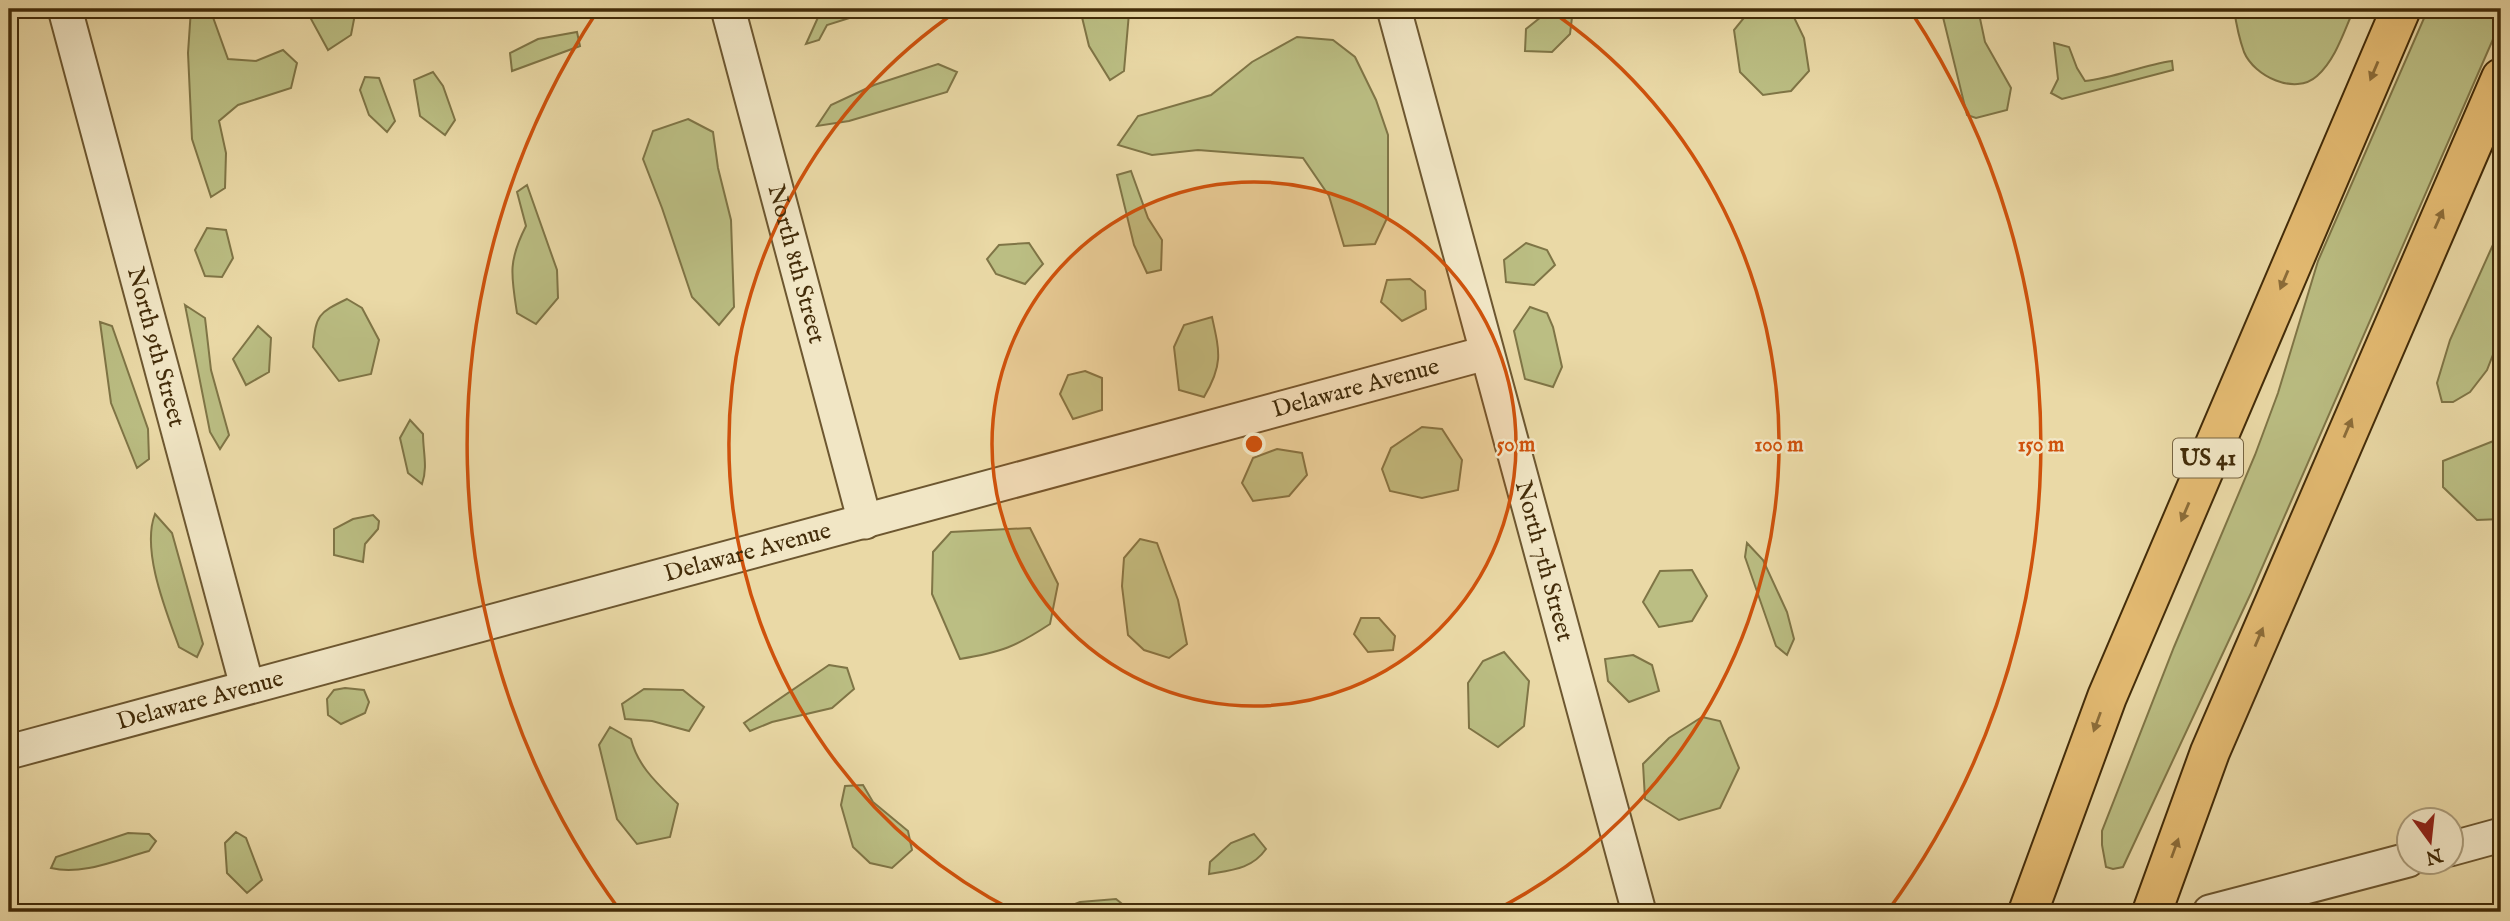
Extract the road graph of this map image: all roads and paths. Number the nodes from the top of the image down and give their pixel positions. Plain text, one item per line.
1 (65, 9) edge
2 (728, 9) edge
3 (1394, 9) edge
4 (2401, 9) edge
5 (2501, 78) edge
6 (1486, 352) junction
7 (864, 522) junction
8 (247, 686) junction
9 (9, 752) edge
10 (2501, 835) edge
11 (2464, 845) edge
12 (2394, 864) edge
13 (2228, 910) edge
14 (1639, 912) edge
15 (2028, 912) edge
16 (2152, 912) edge

1 - 8 street, North 9th Street
2 - 7 street, North 8th Street
3 - 6 street, North 7th Street
4 -> 15 main road, US 41
16 -> 5 main road
6 - 7 street, Delaware Avenue
6 - 14 street, North 7th Street
7 - 8 street, Delaware Avenue
8 - 9 street, Delaware Avenue
10 - 11 street
12 - 13 street

